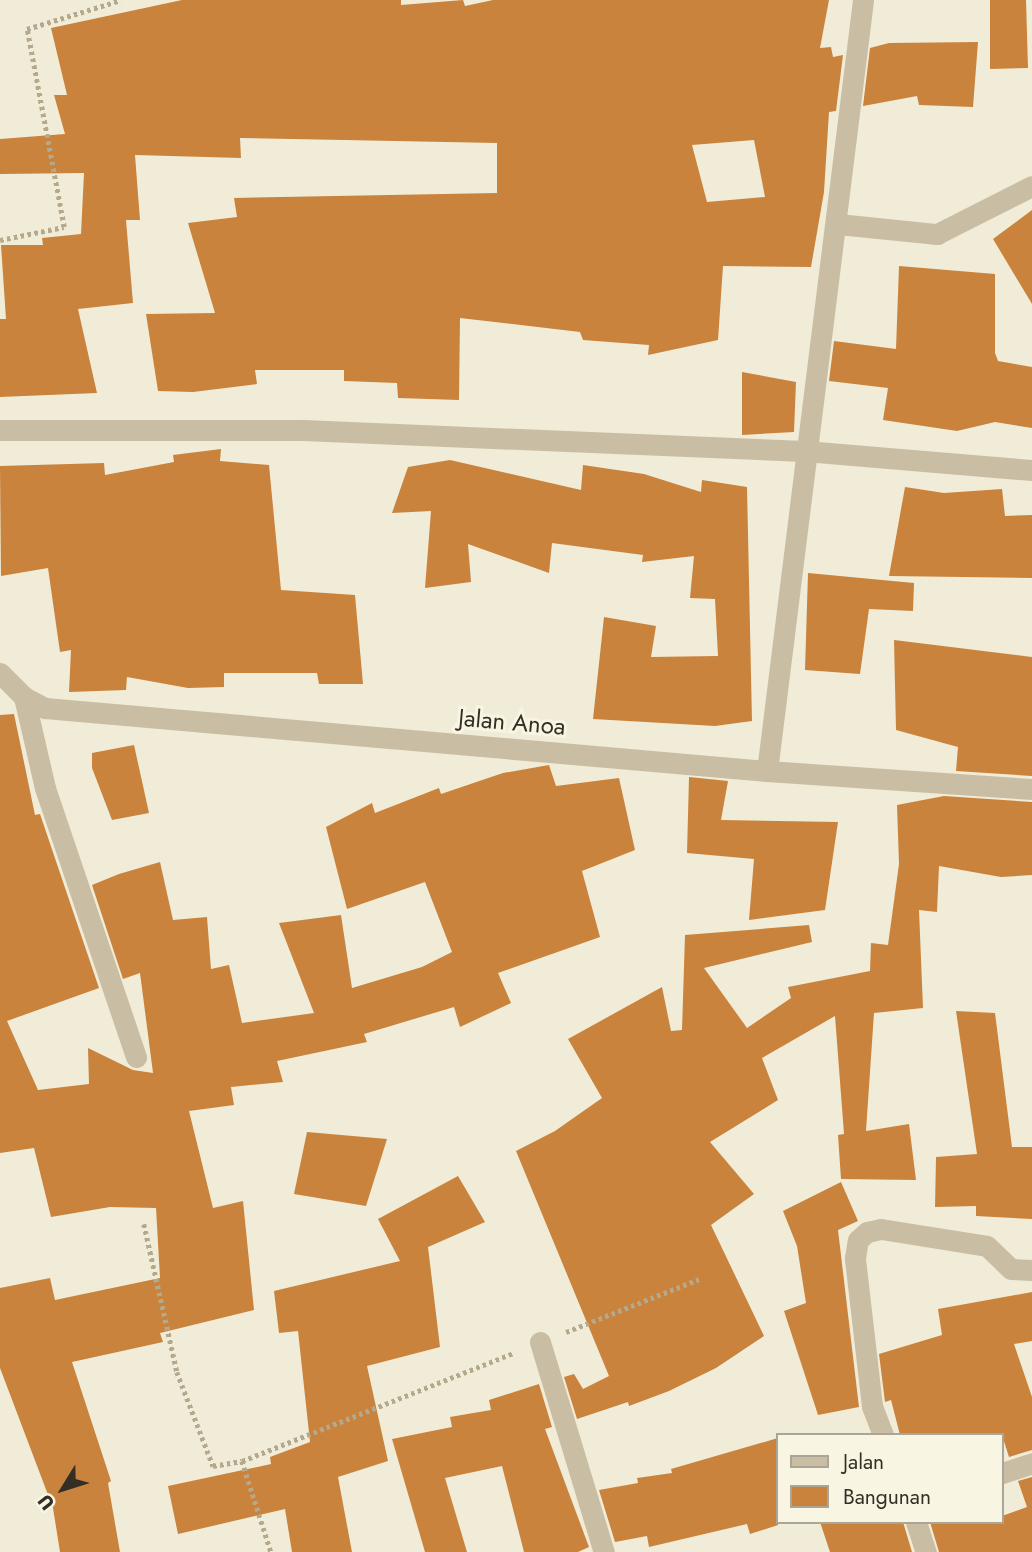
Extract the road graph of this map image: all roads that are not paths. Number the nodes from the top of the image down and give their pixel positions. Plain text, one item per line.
1 (863, 0) edge
2 (1032, 186) edge
3 (838, 224) junction
4 (0, 430) edge
5 (805, 451) junction
6 (1032, 470) edge
7 (0, 673) edge
8 (24, 697) junction
9 (767, 771) junction
10 (1032, 789) edge
11 (136, 1056) dead end
12 (1032, 1270) edge
13 (540, 1342) road end
14 (882, 1433) edge
15 (1032, 1463) edge
16 (1004, 1472) edge
17 (917, 1524) edge
18 (604, 1552) edge
19 (926, 1552) edge

1 - 3 street
2 - 3 street
3 - 5 street
4 - 5 street
5 - 6 street
5 - 9 street
7 - 8 street, Jalan Anoa
8 - 9 street, Jalan Anoa
8 - 11 street
9 - 10 street, Jalan Anoa
12 - 14 street
13 - 18 street
15 - 16 street
17 - 19 street

